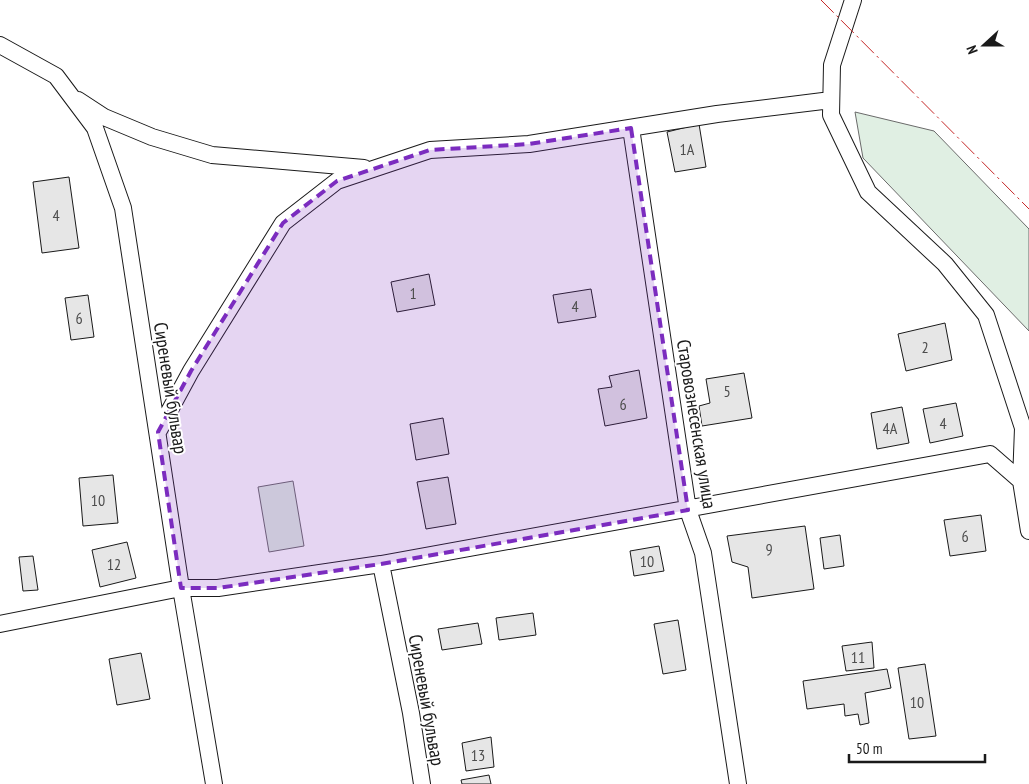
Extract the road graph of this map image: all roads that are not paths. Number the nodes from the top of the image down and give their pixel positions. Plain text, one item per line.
1 (853, 0) edge
2 (0, 45) edge
3 (69, 94) junction
4 (831, 100) junction
5 (631, 128) junction
6 (373, 169) junction
7 (158, 432) junction
8 (1021, 481) junction
9 (688, 510) junction
10 (1029, 531) edge
11 (381, 564) junction
12 (181, 588) junction
13 (0, 624) edge
14 (214, 784) edge
15 (422, 784) edge
16 (738, 784) edge

1 - 4 street
2 - 3 street, Сиреневый бульвар
3 - 6 street
3 - 7 street, Сиреневый бульвар
4 - 5 street
4 - 8 street
5 - 6 street
5 - 9 street, Старовознесенская улица
6 - 7 street
7 - 12 street, Сиреневый бульвар
8 - 9 street
8 - 10 street
9 - 11 street
9 - 16 street, Старовознесенская улица
11 - 12 street
11 - 15 street, Сиреневый бульвар
12 - 13 street
12 - 14 street, Сиреневый бульвар

